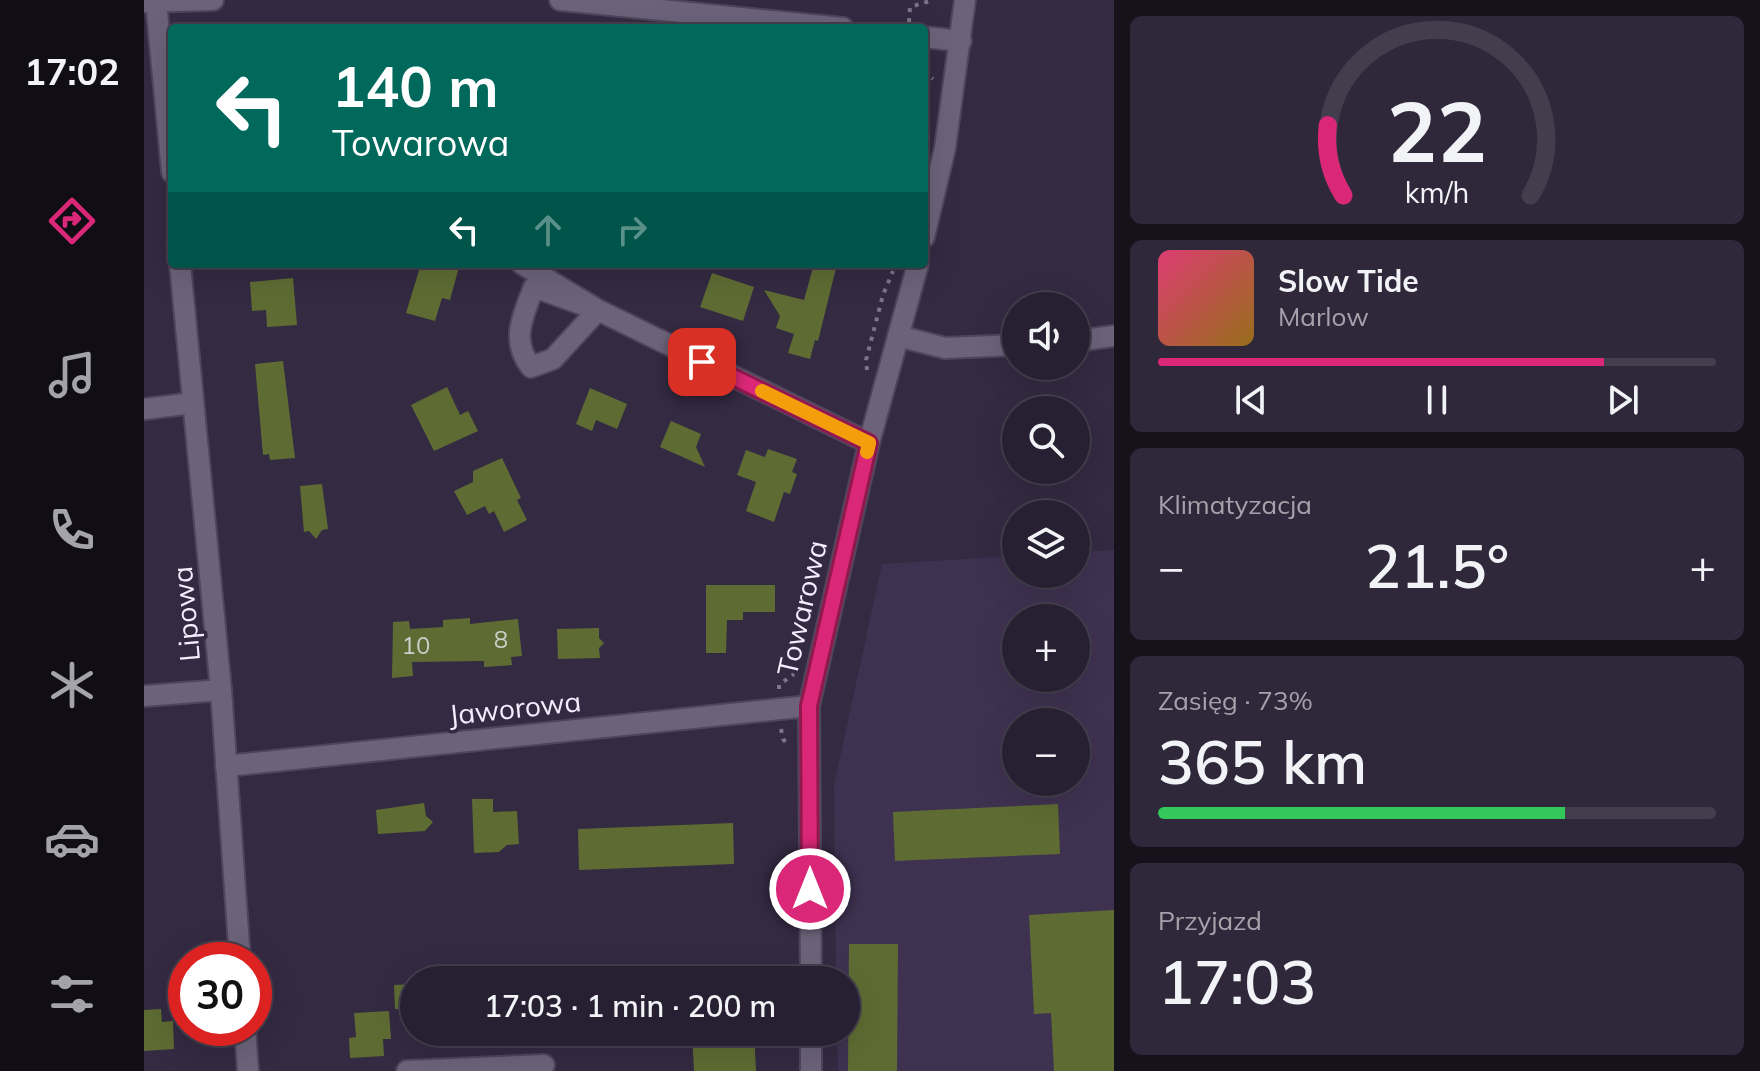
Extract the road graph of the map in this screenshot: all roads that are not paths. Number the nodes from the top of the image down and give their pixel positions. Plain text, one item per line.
1 (213, 0) edge
2 (560, 0) edge
3 (965, 0) edge
4 (150, 2) edge
5 (803, 24) edge
6 (928, 37) edge
7 (961, 41) junction
8 (168, 141) edge
9 (928, 220) edge
10 (180, 268) edge
11 (529, 268) edge
12 (917, 268) edge
13 (898, 336) junction
14 (1114, 336) edge
15 (1090, 339) edge
16 (1002, 346) edge
17 (193, 403) junction
18 (144, 409) edge
19 (869, 443) junction
20 (221, 690) junction
21 (144, 696) edge
22 (809, 706) junction
23 (226, 766) junction
24 (239, 942) edge
25 (811, 966) edge
26 (246, 1046) edge
27 (811, 1046) edge
28 (544, 1065) dead end
29 (248, 1071) edge
30 (407, 1071) edge
31 (811, 1071) edge

1 - 4 street
2 - 5 street
3 - 7 street
4 - 8 street
6 - 7 street
7 - 9 street
10 - 17 street, Lipowa
11 - 19 street
12 - 13 street, Towarowa
13 - 16 street
13 - 19 street, Towarowa
14 - 15 street
17 - 18 street
17 - 20 street, Lipowa
19 - 22 street, Towarowa
20 - 21 street
20 - 23 street, Lipowa
22 - 23 street, Jaworowa
22 - 25 street, Towarowa
23 - 24 street, Lipowa
26 - 29 street
27 - 31 street
28 - 30 street

